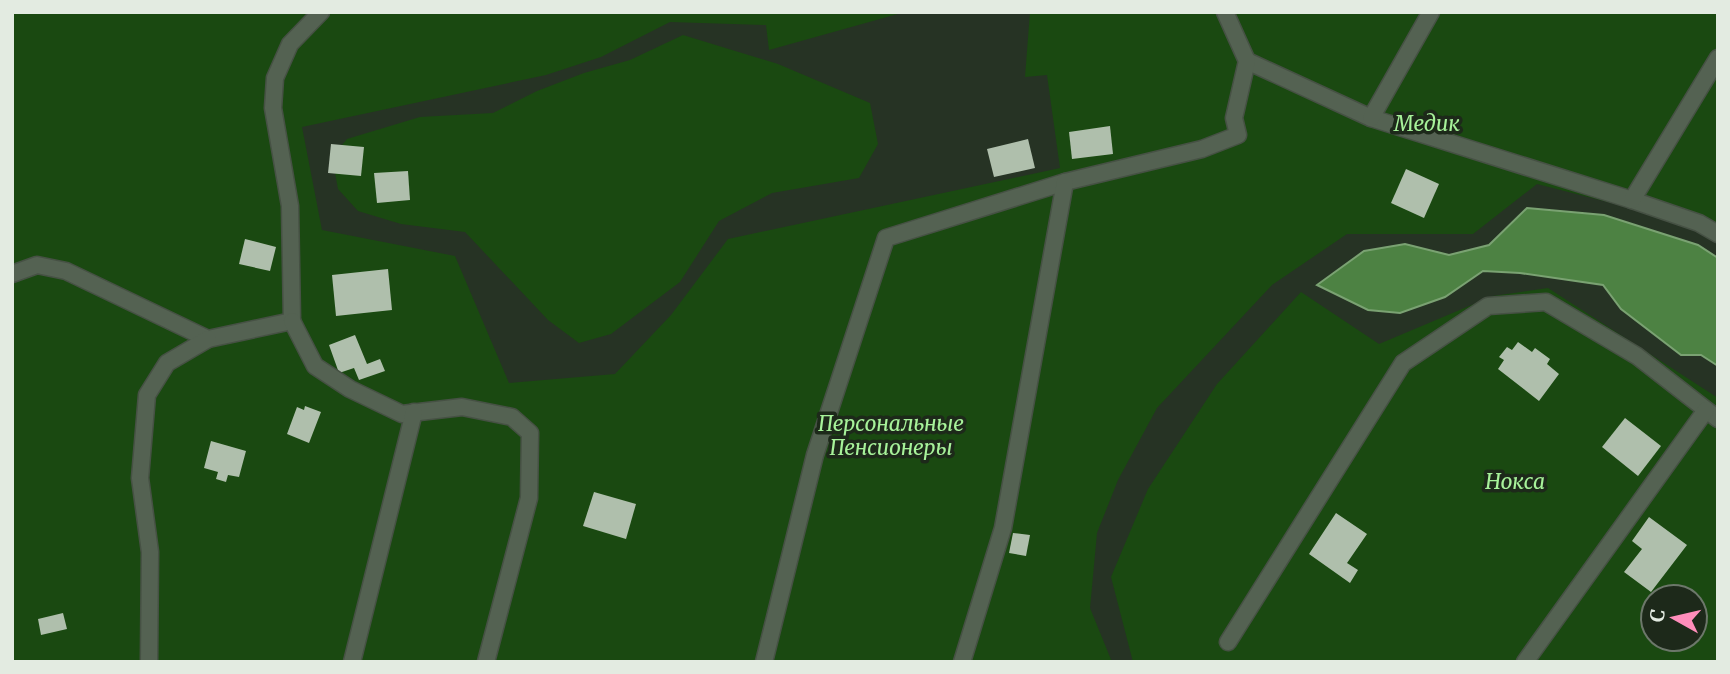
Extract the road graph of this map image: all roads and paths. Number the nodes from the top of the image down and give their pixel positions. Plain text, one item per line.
1 (321, 12) edge
2 (1226, 12) edge
3 (1431, 12) edge
4 (1718, 58) edge
5 (1247, 61) junction
6 (1371, 118) junction
7 (1065, 183) junction
8 (1632, 200) junction
9 (1718, 234) edge
10 (12, 274) edge
11 (292, 321) junction
12 (208, 339) junction
13 (414, 412) junction
14 (1712, 414) edge
15 (1228, 642) dead end
16 (149, 662) edge
17 (352, 662) edge
18 (486, 662) edge
19 (764, 662) edge
20 (962, 662) edge
21 (1525, 662) edge

1 - 11 lane
2 - 5 lane
3 - 6 lane
4 - 8 lane
5 - 6 lane
5 - 7 lane
6 - 8 lane
7 - 19 lane
7 - 20 lane
8 - 9 lane
10 - 12 lane
11 - 12 lane
11 - 13 lane
12 - 16 lane
13 - 17 lane
13 - 18 lane
14 - 15 lane
14 - 21 lane

